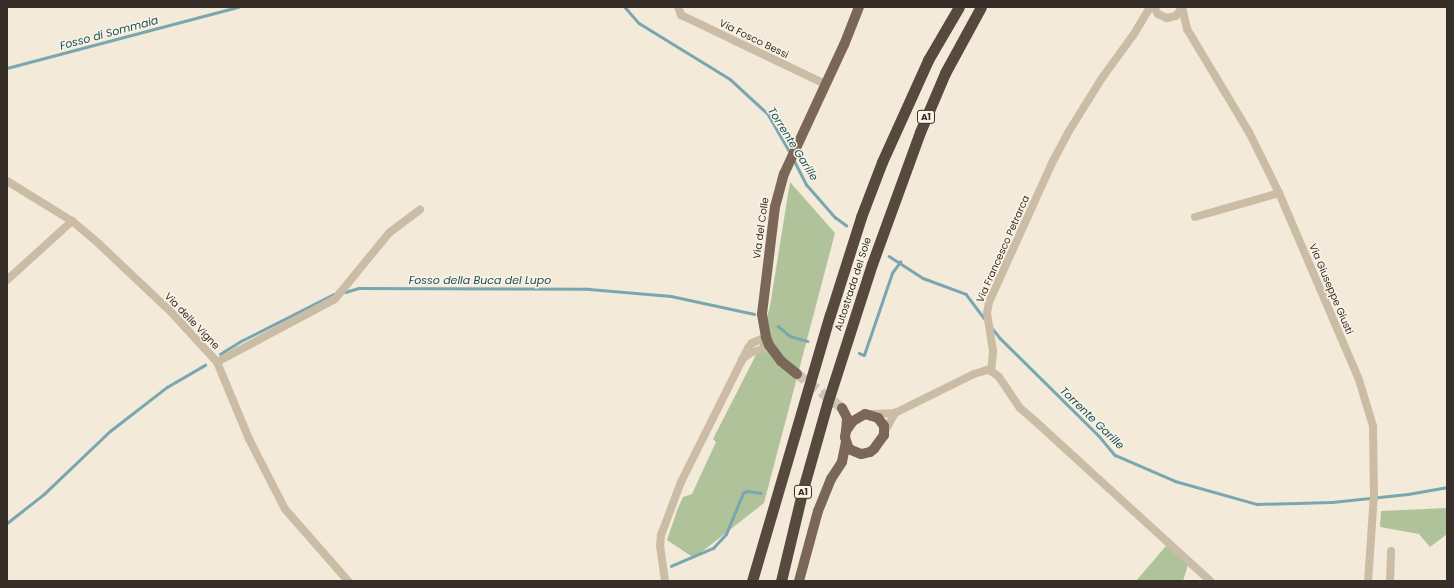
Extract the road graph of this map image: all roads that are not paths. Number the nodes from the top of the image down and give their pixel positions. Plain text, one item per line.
1 (678, 7) edge
2 (859, 7) edge
3 (959, 7) edge
4 (981, 7) edge
5 (1150, 7) edge
6 (1154, 7) edge
7 (1182, 7) edge
8 (1172, 18) junction
9 (1187, 29) junction
10 (825, 84) junction
11 (7, 181) edge
12 (1279, 193) junction
13 (420, 210) dead end
14 (1195, 217) dead end
15 (72, 221) junction
16 (7, 280) edge
17 (766, 336) junction
18 (771, 347) junction
19 (740, 361) junction
20 (217, 362) junction
21 (991, 371) junction
22 (797, 374) tunnel mouth
23 (895, 412) junction
24 (865, 415) junction
25 (884, 431) junction
26 (846, 432) junction
27 (846, 442) junction
28 (861, 454) junction
29 (789, 455) junction
30 (842, 462) junction
31 (1391, 551) dead end
32 (348, 581) edge
33 (665, 581) edge
34 (752, 581) edge
35 (759, 581) edge
36 (781, 581) edge
37 (799, 581) edge
38 (1210, 581) edge
39 (1368, 581) edge
40 (1390, 581) edge

1 - 10 street, Via Fosco Bessi
2 - 10 main road, Via del Colle
3 - 29 highway, Autostrada del Sole / A1
4 - 36 highway, Autostrada del Sole / A1
5 - 21 street, Via Francesco Petrarca
6 - 8 street, Via Giuseppe Giusti
7 - 8 street, Via Giuseppe Giusti
7 - 9 street, Via Giuseppe Giusti
8 - 9 street, Via Giuseppe Giusti
9 - 12 street, Via Giuseppe Giusti
10 - 17 main road, Via del Colle
11 - 15 street, Via delle Vigne
12 - 14 street
12 - 39 street, Via Giuseppe Giusti
13 - 20 street
15 - 16 street
15 - 20 street, Via delle Vigne
17 - 18 main road, Via del Colle
17 - 19 street
18 - 19 street
18 - 22 main road, Via del Colle
19 - 33 street
20 - 32 street, Via delle Vigne
21 - 23 street
21 - 38 street
23 - 24 street
23 - 25 street
24 - 25 main road
24 - 26 main road
24 - 26 main road
25 - 28 main road
26 - 27 main road
27 - 28 main road
27 - 30 main road
28 - 30 main road
29 - 34 highway, Autostrada del Sole / A1
29 - 35 highway, Autostrada del Sole / A1
30 - 37 main road
31 - 40 street

